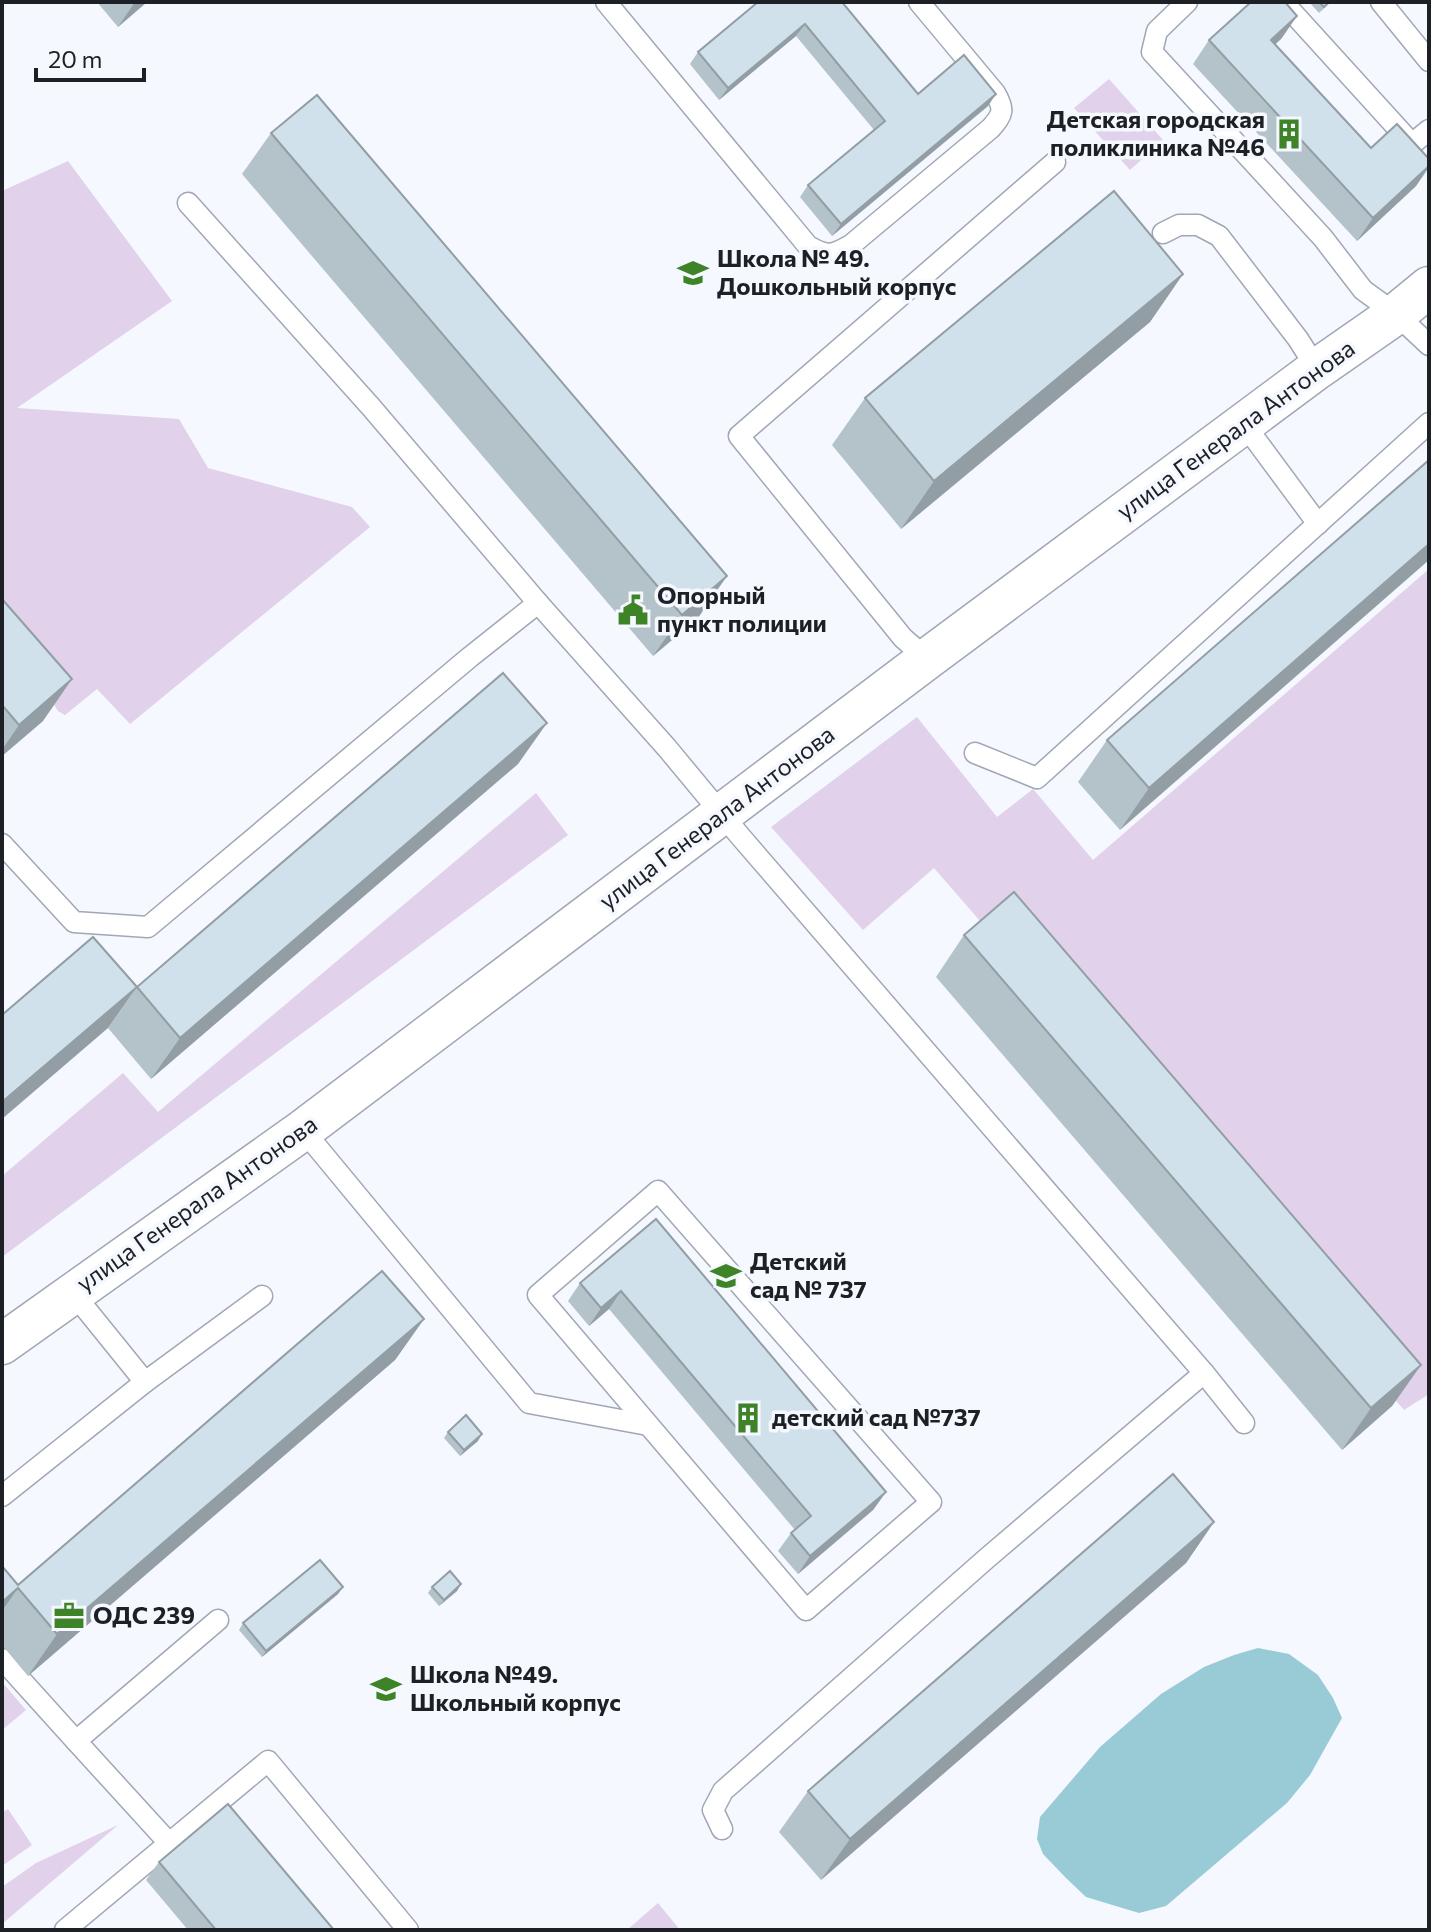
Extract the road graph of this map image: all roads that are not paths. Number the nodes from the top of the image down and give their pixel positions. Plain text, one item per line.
1 (606, 2) edge
2 (919, 2) edge
3 (1187, 2) edge
4 (1283, 2) edge
5 (1381, 2) edge
6 (1429, 61) edge
7 (1429, 130) edge
8 (1055, 162) dead end
9 (188, 203) dead end
10 (1163, 233) dead end
11 (1429, 287) edge
12 (1396, 314) junction
13 (1429, 345) edge
14 (1317, 369) junction
15 (1429, 423) edge
16 (1244, 424) junction
17 (1318, 524) junction
18 (538, 603) junction
19 (927, 659) junction
20 (975, 753) dead end
21 (723, 814) junction
22 (2, 844) edge
23 (303, 1130) junction
24 (73, 1293) junction
25 (262, 1296) dead end
26 (2, 1344) edge
27 (1204, 1373) junction
28 (145, 1382) junction
29 (1244, 1423) dead end
30 (648, 1425) junction
31 (2, 1496) edge
32 (218, 1620) dead end
33 (2, 1659) edge
34 (76, 1741) junction
35 (722, 1829) dead end
36 (169, 1843) junction
37 (65, 1930) edge
38 (408, 1930) edge

1 - 2 lane
3 - 12 lane
4 - 7 lane
5 - 6 lane
8 - 19 lane
9 - 18 lane
10 - 14 lane
11 - 12 street, улица Генерала Антонова
12 - 13 lane
12 - 14 street, улица Генерала Антонова
14 - 16 street, улица Генерала Антонова
15 - 17 lane
16 - 17 lane
16 - 19 street, улица Генерала Антонова
17 - 20 lane
18 - 21 lane
18 - 22 lane
19 - 21 street, улица Генерала Антонова
21 - 23 street, улица Генерала Антонова
21 - 27 lane
23 - 24 street, улица Генерала Антонова
23 - 30 lane
24 - 26 street, улица Генерала Антонова
24 - 28 lane
25 - 28 lane
27 - 29 lane
27 - 35 lane
28 - 31 lane
30 - 30 lane
32 - 34 lane
33 - 34 lane
34 - 36 lane
36 - 37 lane
36 - 38 lane

